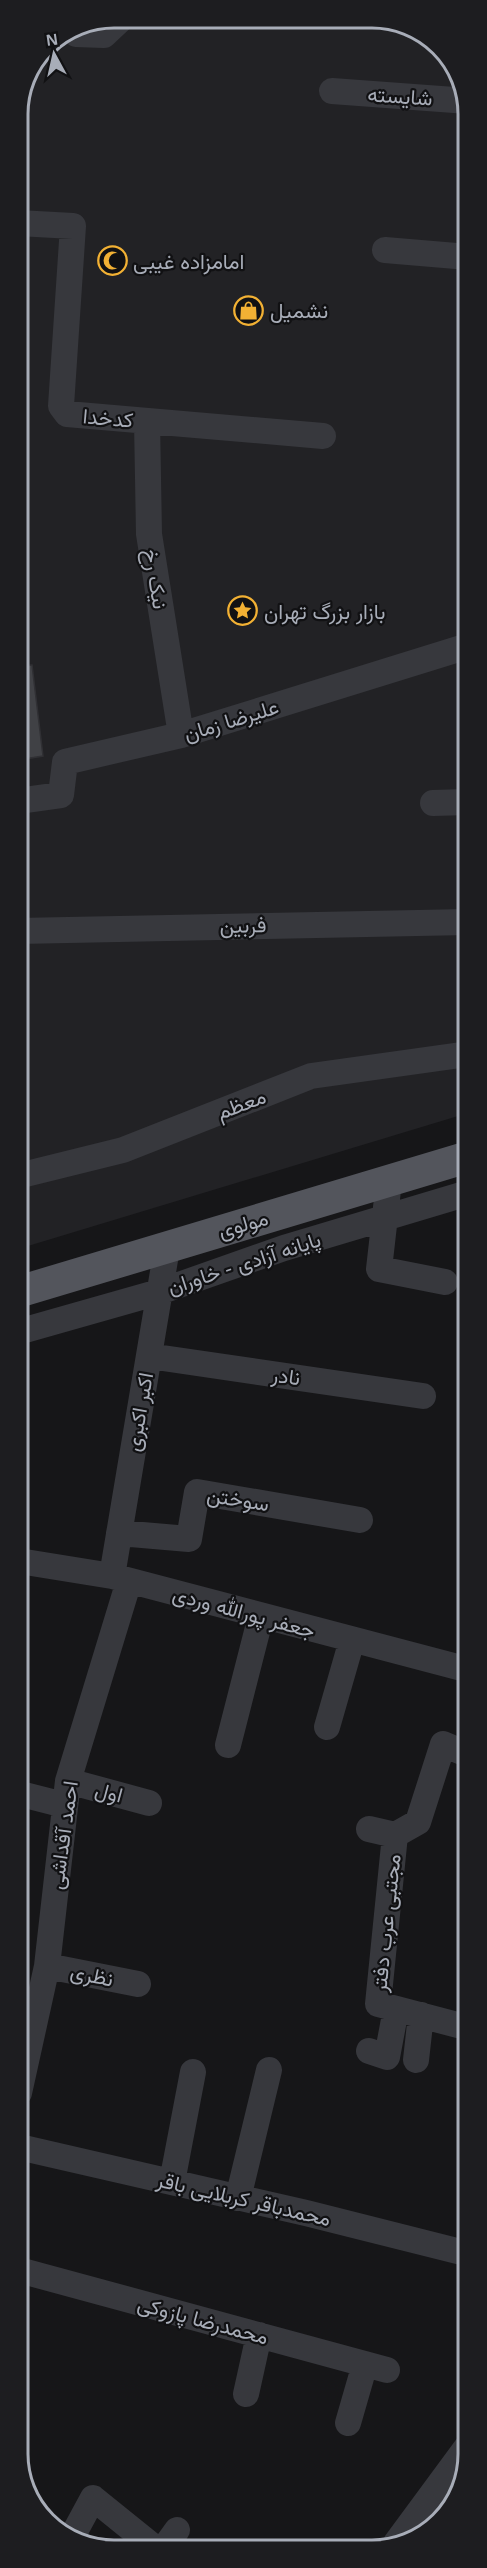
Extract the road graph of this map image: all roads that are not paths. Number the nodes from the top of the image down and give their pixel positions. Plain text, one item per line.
1 (111, 28) edge
2 (84, 34) edge
3 (332, 91) dead end
4 (457, 100) edge
5 (29, 224) edge
6 (385, 250) dead end
7 (458, 255) edge
8 (147, 421) junction
9 (323, 435) dead end
10 (458, 649) edge
11 (181, 735) junction
12 (29, 799) edge
13 (433, 802) dead end
14 (458, 802) edge
15 (458, 922) edge
16 (29, 931) edge
17 (458, 1055) edge
18 (458, 1160) edge
19 (29, 1173) edge
20 (389, 1181) junction
21 (458, 1196) edge
22 (385, 1218) junction
23 (167, 1248) junction
24 (445, 1282) dead end
25 (29, 1289) edge
26 (159, 1292) junction
27 (29, 1329) edge
28 (149, 1356) junction
29 (423, 1396) dead end
30 (360, 1520) dead end
31 (119, 1533) junction
32 (29, 1563) edge
33 (121, 1579) junction
34 (261, 1616) junction
35 (352, 1640) junction
36 (458, 1667) edge
37 (327, 1727) dead end
38 (228, 1745) dead end
39 (458, 1750) edge
40 (66, 1793) junction
41 (29, 1794) edge
42 (149, 1803) dead end
43 (369, 1828) dead end
44 (395, 1835) junction
45 (47, 1966) junction
46 (138, 1984) dead end
47 (387, 2007) junction
48 (421, 2015) junction
49 (458, 2025) edge
50 (29, 2048) edge
51 (369, 2051) dead end
52 (416, 2060) dead end
53 (269, 2070) dead end
54 (193, 2073) dead end
55 (29, 2149) edge
56 (172, 2182) junction
57 (238, 2198) junction
58 (458, 2251) edge
59 (29, 2273) edge
60 (259, 2335) junction
61 (246, 2394) dead end
62 (348, 2423) dead end
63 (458, 2459) edge
64 (76, 2530) edge
65 (403, 2534) edge
66 (145, 2540) edge

1 - 2 street
3 - 4 street, شایسته
5 - 8 street, کدخدا
6 - 7 street
8 - 9 street, کدخدا
8 - 11 street, نیک رخ
10 - 11 street, علیرضا زمان
11 - 12 street, علیرضا زمان
13 - 14 street
15 - 16 street, فربین
17 - 19 street, معظم
18 - 20 main road, مولوی
20 - 22 street
20 - 23 main road, مولوی
21 - 22 street, پایانه آزادی - خاوران
22 - 24 street
22 - 26 street, پایانه آزادی - خاوران
23 - 25 main road, مولوی
23 - 26 street, اکبر اکبری
26 - 27 street, پایانه آزادی - خاوران
26 - 28 street, اکبر اکبری
28 - 29 street, نادر
28 - 31 street, اکبر اکبری
30 - 31 street, سوختن
31 - 33 street, اکبر اکبری
32 - 33 street, جعفر پورالله وردی
33 - 34 street, جعفر پورالله وردی
33 - 40 street, احمد آقداشی
34 - 35 street, جعفر پورالله وردی
34 - 38 street
35 - 36 street, جعفر پورالله وردی
35 - 37 street
39 - 44 street, مجتبی عرب دفتر
40 - 41 street, اول
40 - 42 street, اول
40 - 45 street, احمد آقداشی
43 - 44 street
44 - 47 street, مجتبی عرب دفتر
45 - 46 street, نظری
45 - 50 street, احمد آقداشی
47 - 48 street
47 - 51 street, مجتبی عرب دفتر
48 - 49 street
48 - 52 street
53 - 57 street
54 - 56 street
55 - 56 street, محمدباقر کربلایی باقر
56 - 57 street, محمدباقر کربلایی باقر
57 - 58 street, محمدباقر کربلایی باقر
59 - 60 street, محمدرضا پازوکی
60 - 61 street
60 - 62 street, محمدرضا پازوکی
63 - 65 street
64 - 66 street

